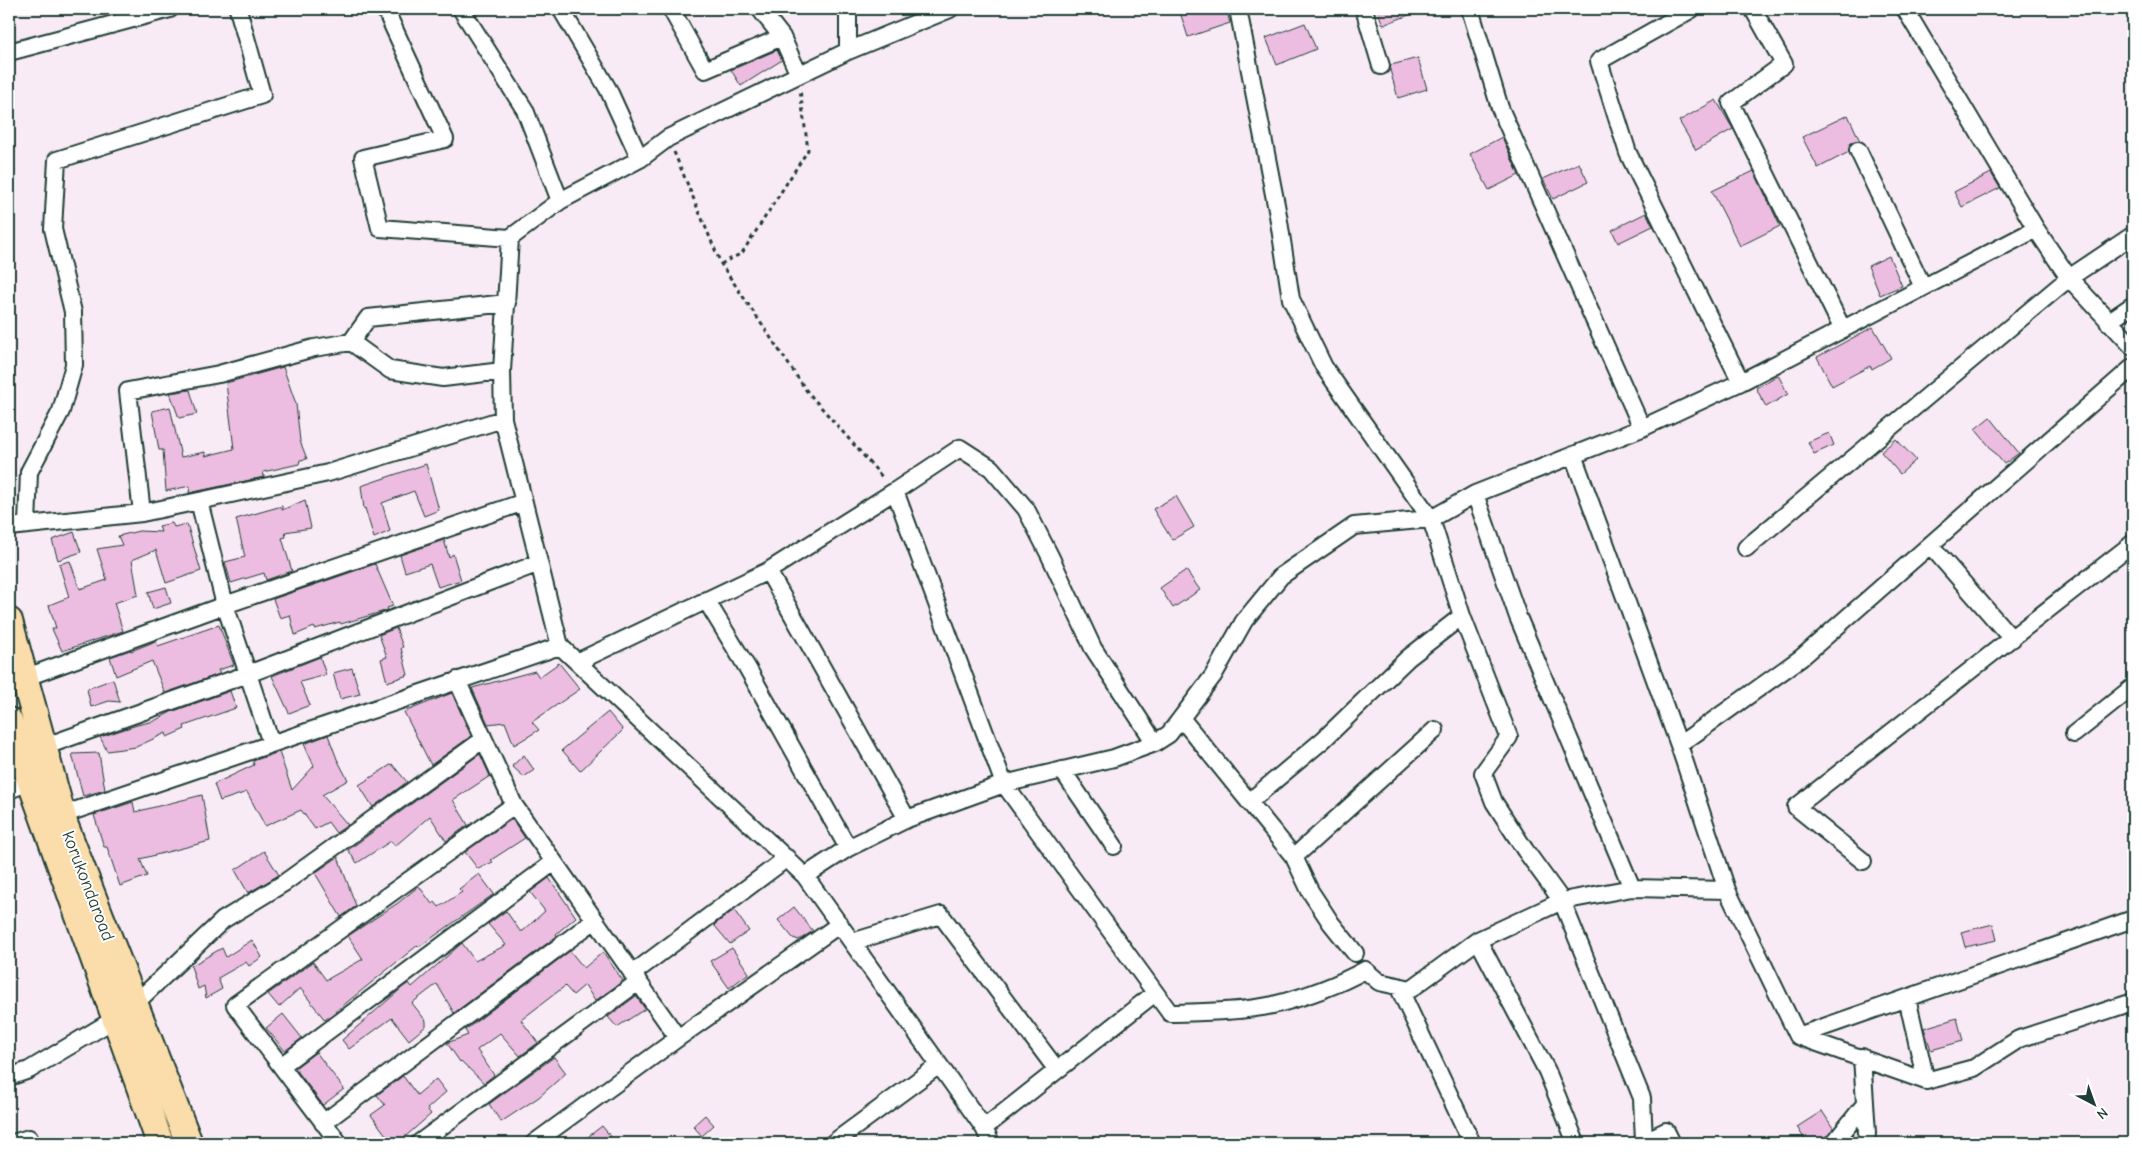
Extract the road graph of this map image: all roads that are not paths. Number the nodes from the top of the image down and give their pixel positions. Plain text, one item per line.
1 (170, 9) edge
2 (238, 9) edge
3 (385, 9) edge
4 (562, 9) edge
5 (671, 9) edge
6 (760, 9) edge
7 (848, 9) edge
8 (1238, 9) edge
9 (1364, 9) edge
10 (1470, 9) edge
11 (1692, 9) edge
12 (1753, 9) edge
13 (1905, 9) edge
14 (463, 10) edge
15 (946, 10) edge
16 (782, 38) junction
17 (848, 51) junction
18 (9, 52) edge
19 (1381, 66) dead end
20 (799, 75) junction
21 (1858, 150) dead end
22 (640, 159) junction
23 (560, 201) junction
24 (2036, 229) junction
25 (2133, 235) edge
26 (510, 238) junction
27 (2069, 278) junction
28 (1923, 287) junction
29 (507, 303) junction
30 (2133, 305) edge
31 (2108, 322) junction
32 (1842, 328) junction
33 (352, 342) junction
34 (2133, 347) edge
35 (2133, 367) edge
36 (502, 371) junction
37 (1740, 382) junction
38 (503, 419) junction
39 (1642, 428) junction
40 (1572, 454) junction
41 (895, 491) junction
42 (1475, 494) junction
43 (199, 501) junction
44 (524, 502) junction
45 (142, 514) junction
46 (1431, 519) junction
47 (27, 525) junction
48 (9, 527) edge
49 (2133, 543) edge
50 (1930, 545) junction
51 (1746, 548) dead end
52 (539, 563) junction
53 (768, 571) junction
54 (706, 600) junction
55 (226, 605) junction
56 (1462, 616) junction
57 (9, 621) edge
58 (2012, 639) junction
59 (560, 646) junction
60 (577, 662) junction
61 (248, 674) junction
62 (24, 678) junction
63 (457, 680) junction
64 (2133, 687) edge
65 (1181, 718) junction
66 (9, 721) edge
67 (1435, 730) dead end
68 (2074, 734) dead end
69 (484, 739) junction
70 (1155, 743) junction
71 (271, 744) junction
72 (1679, 745) junction
73 (43, 747) junction
74 (1062, 770) junction
75 (30, 781) edge
76 (1004, 784) junction
77 (1249, 802) junction
78 (514, 805) junction
79 (62, 815) junction
80 (907, 819) junction
81 (1114, 846) dead end
82 (848, 848) junction
83 (787, 858) junction
84 (1294, 858) junction
85 (1864, 861) dead end
86 (554, 862) junction
87 (805, 876) junction
88 (1632, 888) junction
89 (1727, 890) junction
90 (1562, 901) junction
91 (2133, 918) edge
92 (595, 920) junction
93 (840, 924) junction
94 (1478, 940) junction
95 (852, 942) junction
96 (1355, 953) dead end
97 (635, 978) junction
98 (1398, 986) junction
99 (1155, 993) junction
100 (1907, 998) junction
101 (2133, 1002) edge
102 (125, 1011) junction
103 (1798, 1036) junction
104 (678, 1038) junction
105 (1862, 1057) junction
106 (939, 1065) junction
107 (281, 1066) junction
108 (1057, 1070) junction
109 (9, 1076) edge
110 (1926, 1080) junction
111 (1865, 1104) junction
112 (323, 1123) junction
113 (984, 1128) junction
114 (29, 1138) dead end
115 (1642, 1142) edge
116 (12, 1143) edge
117 (160, 1143) edge
118 (189, 1143) edge
119 (339, 1143) edge
120 (419, 1143) edge
121 (534, 1143) edge
122 (833, 1143) edge
123 (991, 1143) edge
124 (1472, 1143) edge
125 (1576, 1143) edge
126 (1672, 1143) edge
127 (1834, 1143) edge
128 (1866, 1143) edge

1 - 18 street
2 - 47 street
3 - 26 street
4 - 22 street
5 - 16 street
6 - 16 street
7 - 17 street
8 - 46 street
9 - 19 street
10 - 39 street
11 - 37 street
12 - 32 street
13 - 24 street
14 - 23 street
15 - 17 street
16 - 20 street
17 - 20 street
20 - 22 street
21 - 28 street
22 - 23 street
23 - 26 street
24 - 27 street
24 - 28 street
25 - 27 street
26 - 29 street
27 - 31 street
27 - 51 street
28 - 32 street
29 - 33 street
29 - 36 street
30 - 31 street
31 - 34 street
32 - 37 street
33 - 36 street
33 - 45 street
35 - 50 street
36 - 38 street
37 - 39 street
38 - 43 street
38 - 44 street
39 - 40 street
40 - 42 street
40 - 72 street
41 - 53 street
41 - 70 street
41 - 76 street
42 - 46 street
42 - 88 street
43 - 45 street
43 - 55 street
44 - 52 street
44 - 55 street
45 - 47 street
46 - 56 street
46 - 65 street
47 - 48 street
49 - 58 street
50 - 58 street
50 - 72 street
52 - 59 street
52 - 61 street
53 - 54 street
53 - 80 street
54 - 60 street
54 - 82 street
55 - 61 street
55 - 62 street
56 - 77 street
56 - 90 street
57 - 62 main road, korukondaroad
58 - 85 street
59 - 60 street
59 - 63 street
60 - 83 street
61 - 71 street
61 - 73 street
62 - 73 main road, korukondaroad
63 - 69 street
63 - 71 street
64 - 68 street
65 - 70 street
65 - 77 street
66 - 75 main road
67 - 84 street
69 - 78 street
69 - 102 street
70 - 74 street
71 - 79 street
72 - 89 street
73 - 75 main road, korukondaroad
74 - 76 street
74 - 81 street
75 - 79 main road, korukondaroad
75 - 102 main road
76 - 80 street
76 - 99 street
77 - 84 street
78 - 86 street
78 - 107 street
79 - 102 main road, korukondaroad
80 - 82 street
82 - 87 street
83 - 87 street
83 - 97 street
84 - 96 street
86 - 92 street
86 - 107 street
87 - 93 street
88 - 89 street
88 - 90 street
89 - 103 street
90 - 94 street
90 - 115 street
91 - 100 street
92 - 97 street
92 - 112 street
93 - 95 street
93 - 104 street
94 - 98 street
94 - 125 street
95 - 106 street
95 - 108 street
97 - 104 street
97 - 120 street
98 - 99 street
98 - 124 street
99 - 108 street
100 - 103 street
100 - 110 street
101 - 110 street
102 - 109 street
102 - 117 main road
102 - 118 main road, korukondaroad
103 - 105 street
104 - 121 street
105 - 110 street
105 - 111 street
106 - 113 street
106 - 122 street
107 - 112 street
108 - 113 street
111 - 127 street
111 - 128 street
112 - 119 street
113 - 123 street
114 - 116 street
115 - 126 street

